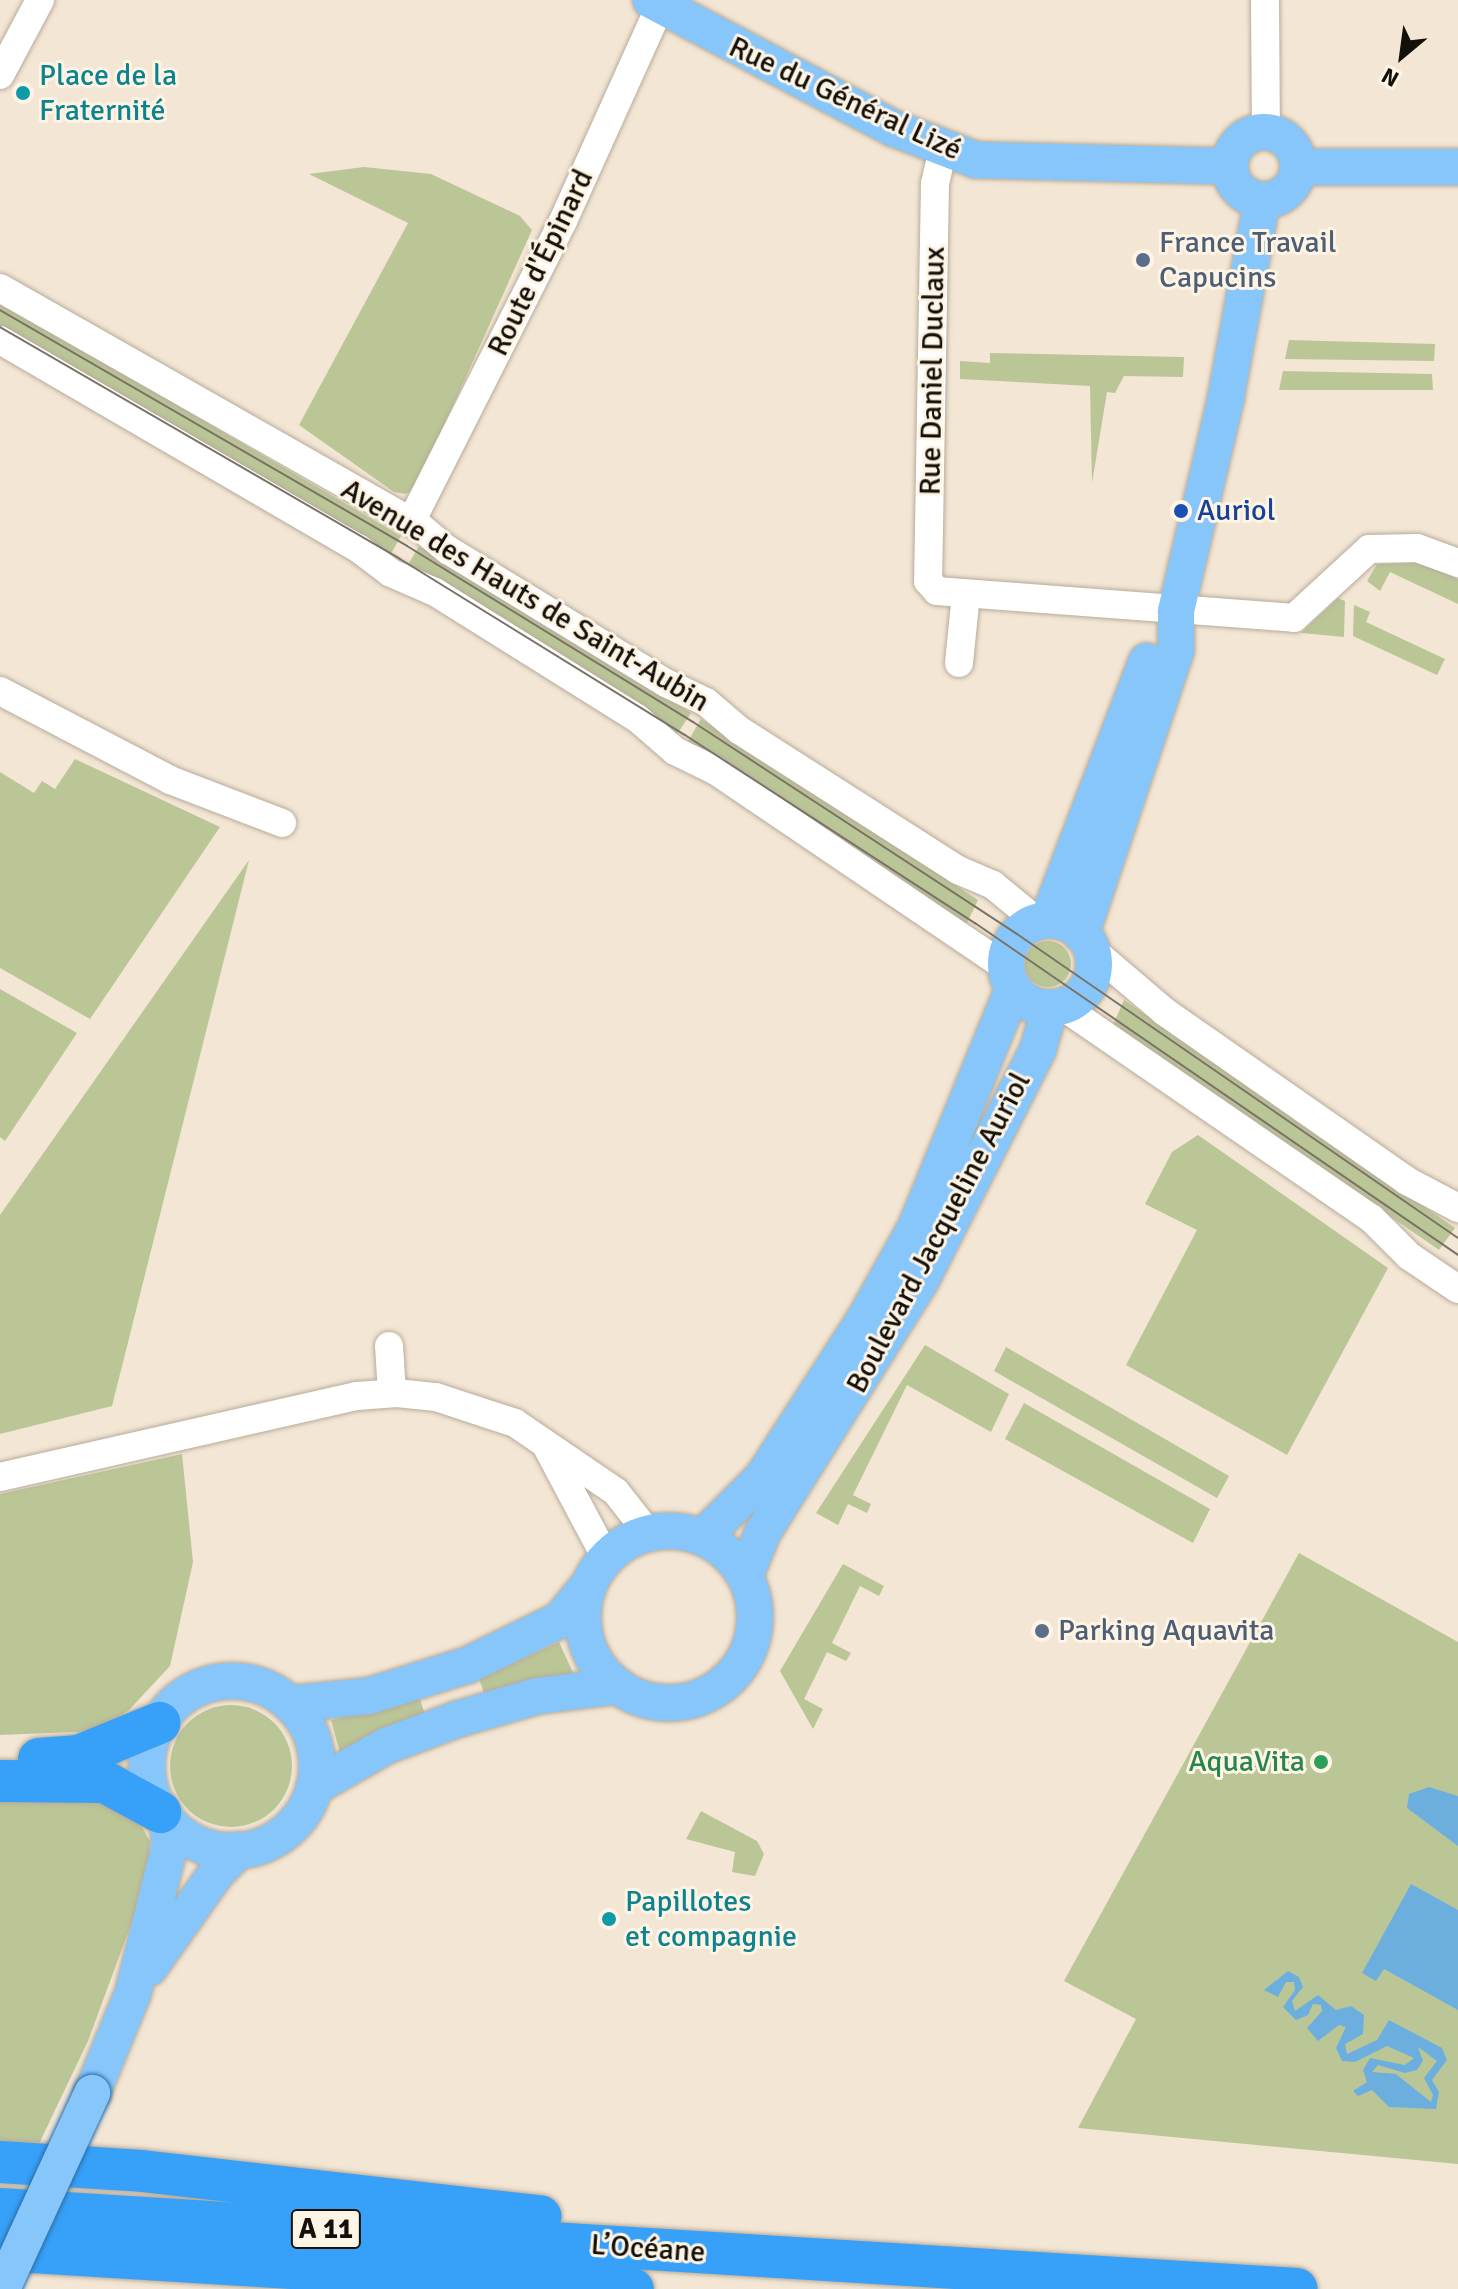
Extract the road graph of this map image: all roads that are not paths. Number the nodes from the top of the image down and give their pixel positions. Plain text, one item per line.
1 (40, 0) edge
2 (1265, 0) edge
3 (658, 2) edge
4 (0, 75) edge
5 (1266, 131) junction
6 (943, 149) junction
7 (1229, 166) junction
8 (1298, 167) junction
9 (1458, 167) edge
10 (1262, 200) junction
11 (0, 288) edge
12 (0, 340) edge
13 (411, 522) junction
14 (1458, 563) edge
15 (966, 594) junction
16 (1176, 611) junction
17 (959, 663) dead end
18 (0, 691) edge
19 (282, 823) dead end
20 (1043, 921) junction
21 (1086, 941) junction
22 (1010, 978) junction
23 (1056, 1007) junction
24 (1458, 1208) edge
25 (1458, 1289) edge
26 (389, 1346) dead end
27 (392, 1393) junction
28 (544, 1440) junction
29 (0, 1477) edge
30 (648, 1533) junction
31 (703, 1537) junction
32 (597, 1572) junction
33 (745, 1576) junction
34 (617, 1686) junction
35 (290, 1704) junction
36 (159, 1723) junction
37 (0, 1760) edge
38 (0, 1781) edge
39 (314, 1787) junction
40 (164, 1817) junction
41 (239, 1850) junction
42 (133, 1993) junction
43 (0, 2162) edge
44 (0, 2209) edge
45 (652, 2249) junction
46 (0, 2250) edge
47 (2, 2289) edge
48 (633, 2289) edge
49 (1297, 2289) edge

1 - 4 street
2 - 5 street
3 - 6 main road, Rue du Général Lizé
3 - 13 street, Route d'Épinard
5 - 7 main road
5 - 8 main road
6 - 7 main road, Rue du Général Lizé
6 - 15 street, Rue Daniel Duclaux
7 - 10 main road
8 - 9 main road
8 - 10 main road
10 - 16 main road
11 - 13 street, Avenue des Hauts de Saint-Aubin
12 - 22 street, Avenue des Hauts de Saint-Aubin
13 - 20 street, Avenue des Hauts de Saint-Aubin
14 - 16 street
15 - 16 street
15 - 17 street
16 - 20 main road
16 - 21 main road
18 - 19 street
20 - 21 main road
20 - 22 main road
21 - 23 main road
21 - 24 street
22 - 23 main road
22 - 31 main road, Boulevard Jacqueline Auriol
23 - 25 street
23 - 33 main road, Boulevard Jacqueline Auriol
26 - 27 street
27 - 28 street
27 - 29 street
28 - 30 street
28 - 32 street
30 - 31 main road
30 - 32 main road
31 - 33 main road
32 - 34 main road
32 - 35 main road
33 - 34 main road
34 - 39 main road
35 - 36 main road
35 - 39 main road
36 - 37 highway
36 - 40 main road
38 - 40 highway
39 - 41 main road
40 - 41 main road
40 - 42 main road
41 - 42 main road
42 - 47 main road, bridge
43 - 45 highway
44 - 45 highway, L’Océane / A 11
45 - 49 highway, L’Océane / A 11
46 - 48 highway, L’Océane / A 11

